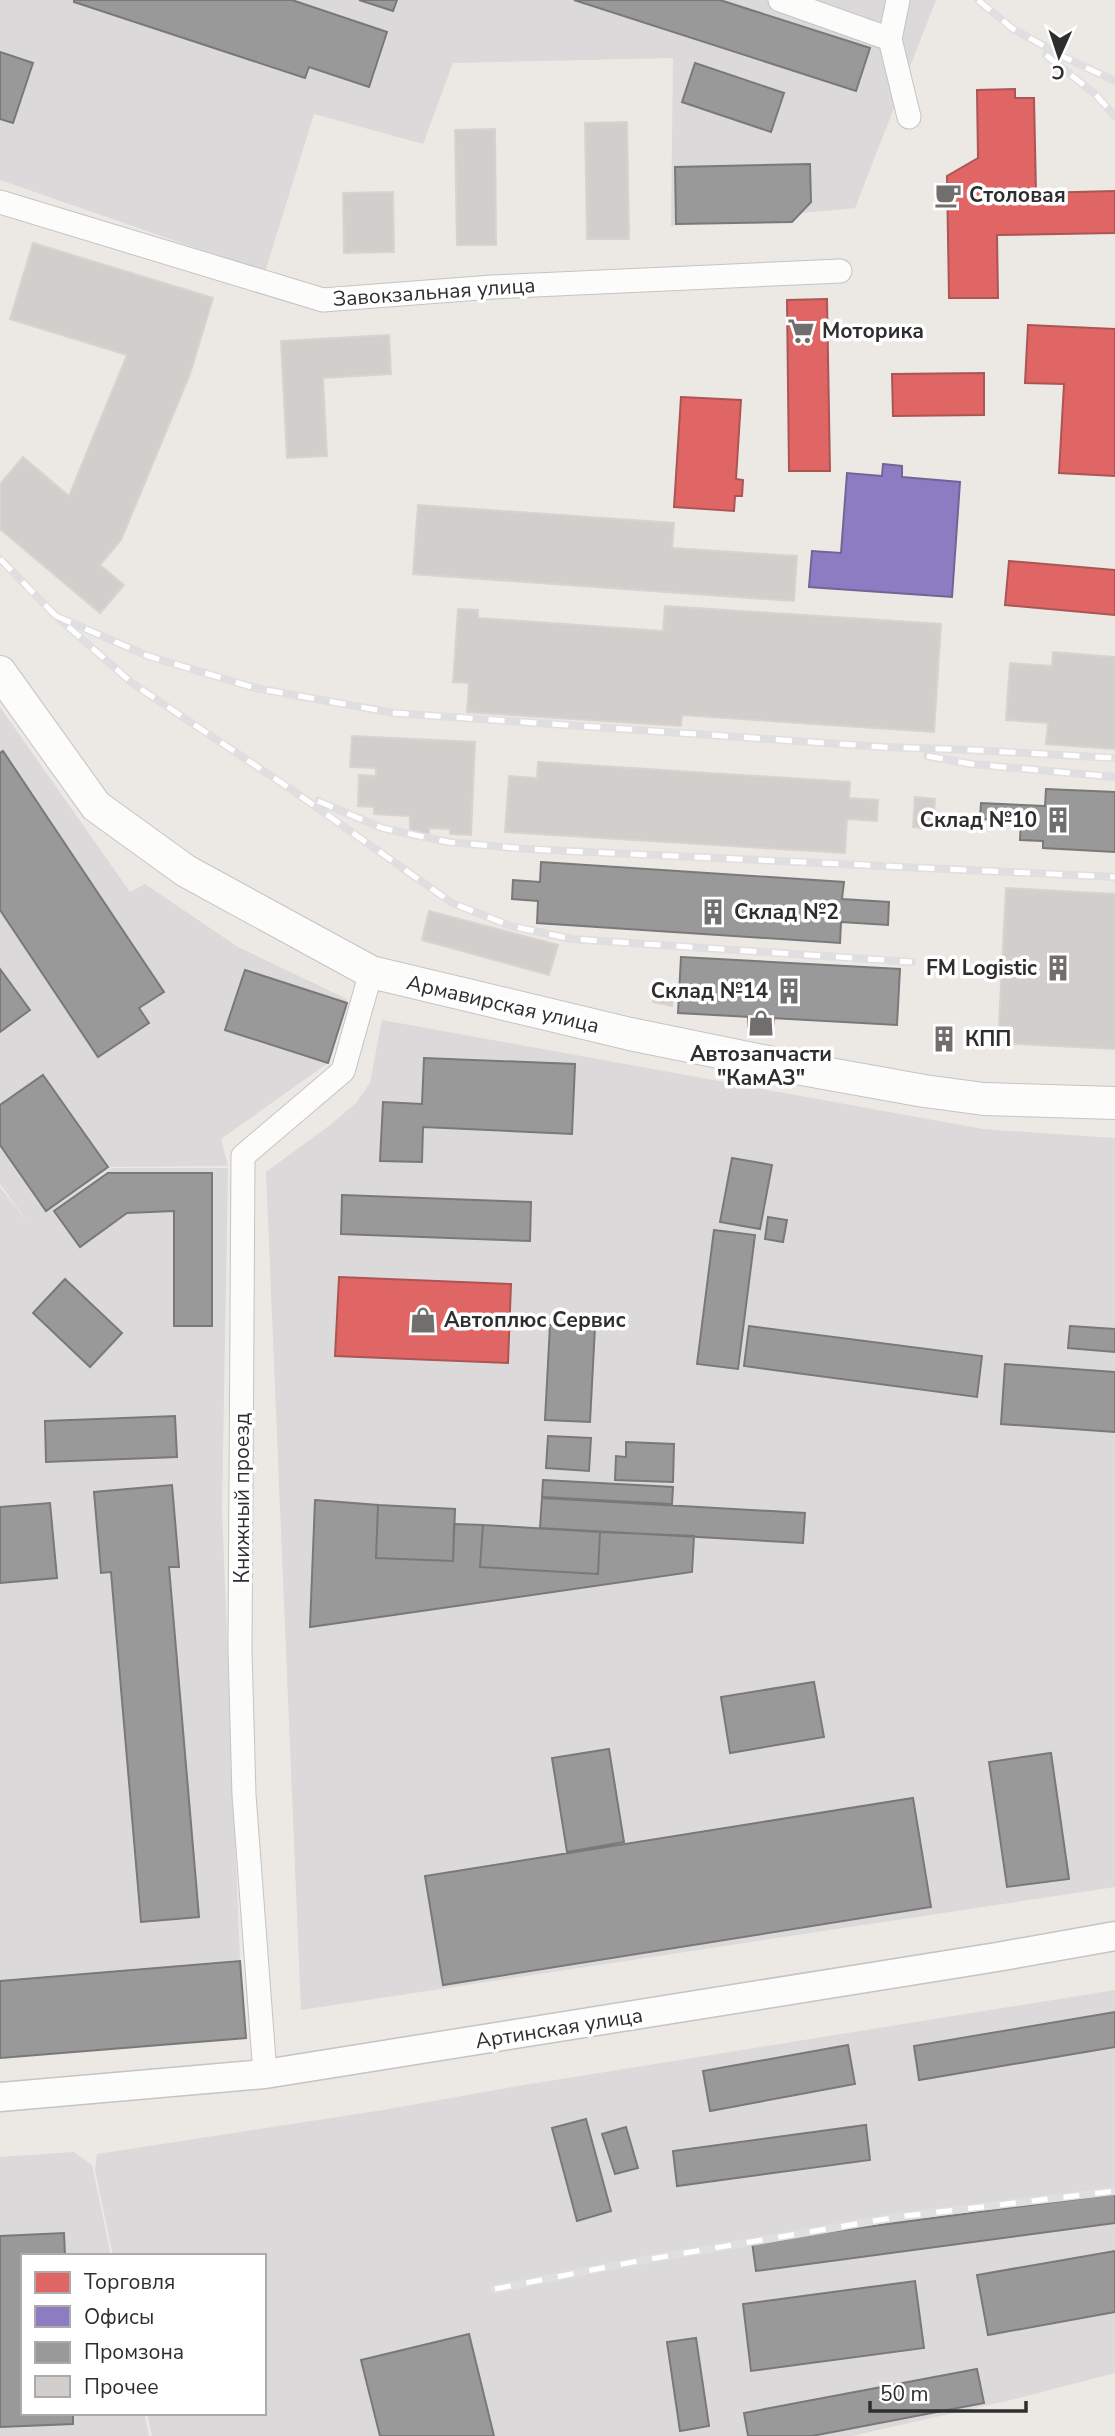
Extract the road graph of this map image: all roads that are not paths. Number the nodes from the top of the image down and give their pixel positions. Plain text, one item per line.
1 (780, 0) edge
2 (898, 0) edge
3 (890, 39) junction
4 (909, 117) dead end
5 (0, 202) edge
6 (840, 271) dead end
7 (0, 672) edge
8 (370, 972) junction
9 (1115, 1103) edge
10 (1115, 1936) edge
11 (265, 2074) junction
12 (0, 2097) edge

1 - 3 street
2 - 3 street
3 - 4 street
5 - 6 street, Завокзальная улица
7 - 8 main road, Армавирская улица
8 - 9 main road, Армавирская улица
8 - 11 street, Книжный проезд
10 - 11 street, Артинская улица
11 - 12 street, Артинская улица

